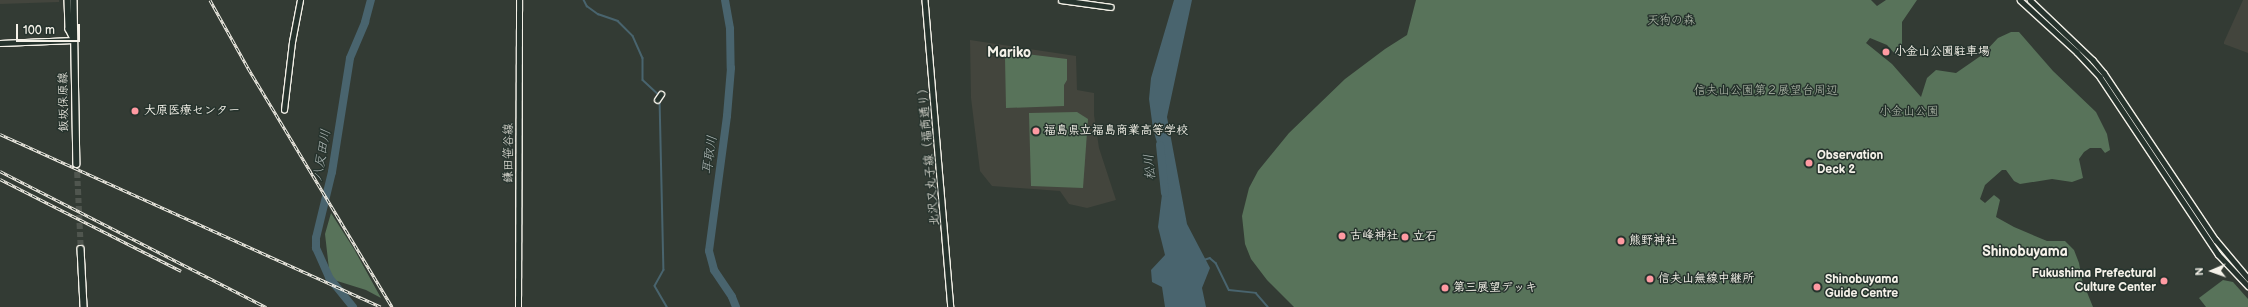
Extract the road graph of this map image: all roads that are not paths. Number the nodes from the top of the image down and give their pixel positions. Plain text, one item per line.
1 (68, 0) edge
2 (74, 0) edge
3 (300, 0) edge
4 (519, 0) edge
5 (925, 0) edge
6 (1061, 0) edge
7 (2020, 0) edge
8 (2030, 0) edge
9 (1111, 7) dead end
10 (74, 40) junction
11 (0, 42) edge
12 (661, 94) dead end
13 (657, 100) dead end
14 (284, 110) dead end
15 (77, 164) tunnel mouth
16 (82, 249) tunnel mouth
17 (2248, 278) edge
18 (2248, 286) edge
19 (84, 307) edge
20 (518, 307) edge
21 (951, 307) edge

1 - 10 main road, 飯坂保原線
2 - 10 main road, 飯坂保原線
3 - 14 street
4 - 20 street, 鎌田笹谷線
5 - 21 street, 北沢又丸子線（福商通り）
6 - 9 street
7 - 18 street
8 - 17 street
10 - 11 street
10 - 15 main road, 飯坂保原線
12 - 13 street
16 - 19 main road

